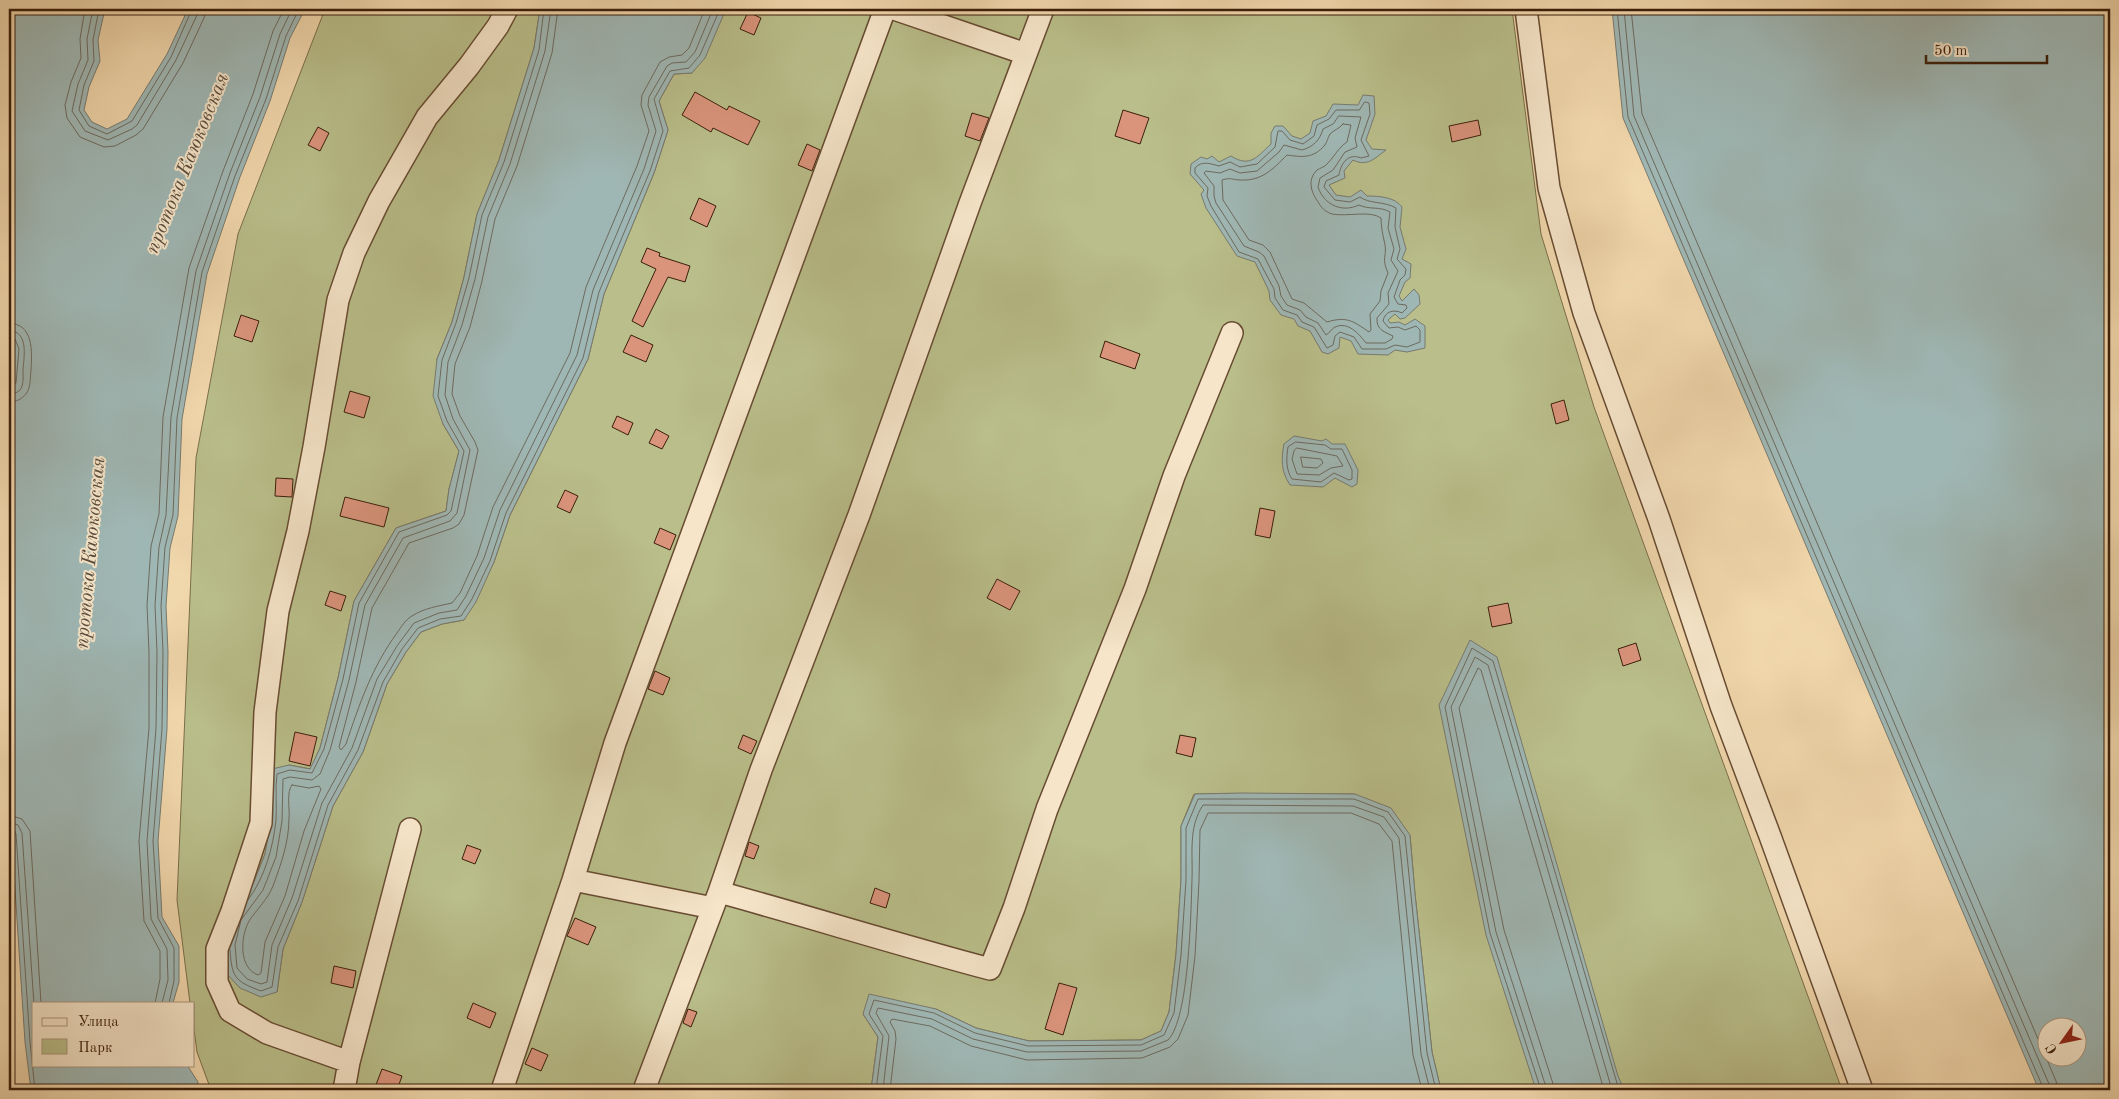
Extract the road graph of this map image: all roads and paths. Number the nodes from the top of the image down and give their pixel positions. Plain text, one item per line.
1 (508, 9) edge
2 (885, 9) edge
3 (894, 9) edge
4 (1043, 9) edge
5 (1526, 9) edge
6 (1026, 54) junction
7 (1232, 333) dead end
8 (410, 829) dead end
9 (573, 880) junction
10 (716, 900) junction
11 (349, 1062) junction
12 (344, 1090) edge
13 (502, 1090) edge
14 (644, 1090) edge
15 (1862, 1090) edge

1 - 11 lane
2 - 9 lane
3 - 6 lane
4 - 6 lane
5 - 15 lane
6 - 10 lane
7 - 10 lane
8 - 11 lane
9 - 10 lane
9 - 13 lane
10 - 14 lane
11 - 12 lane

